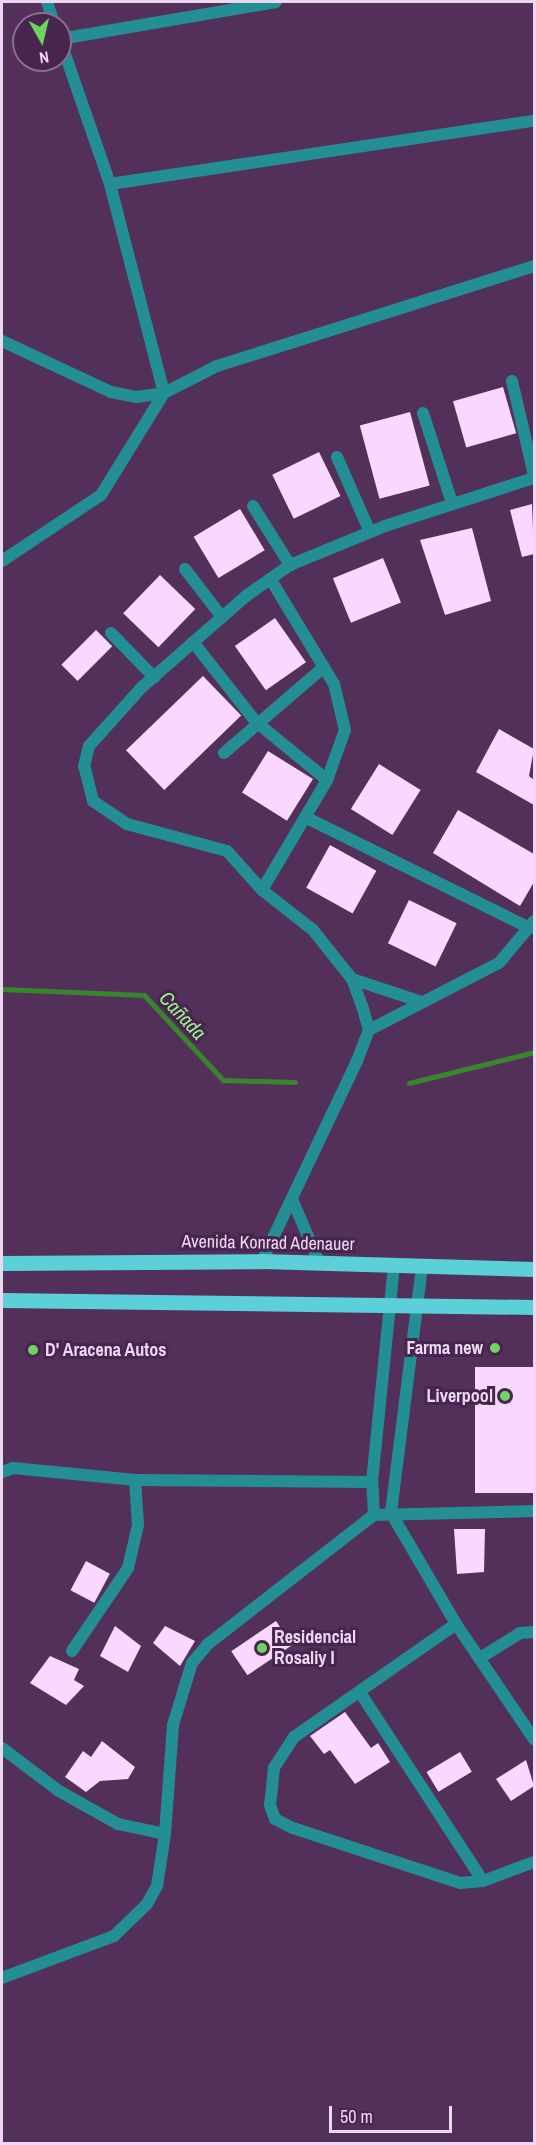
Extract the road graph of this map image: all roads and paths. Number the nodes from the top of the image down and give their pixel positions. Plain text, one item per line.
1 (276, 2) edge
2 (72, 38) edge
3 (71, 72) edge
4 (534, 121) edge
5 (110, 184) junction
6 (534, 267) edge
7 (2, 341) edge
8 (512, 381) dead end
9 (164, 393) junction
10 (423, 413) dead end
11 (337, 457) dead end
12 (534, 477) edge
13 (452, 503) junction
14 (253, 506) dead end
15 (370, 532) junction
16 (2, 561) edge
17 (290, 565) junction
18 (184, 569) dead end
19 (272, 580) junction
20 (222, 616) junction
21 (111, 633) dead end
22 (193, 642) junction
23 (324, 667) junction
24 (154, 677) junction
25 (255, 722) junction
26 (224, 753) dead end
27 (327, 780) junction
28 (305, 817) junction
29 (262, 890) junction
30 (532, 924) edge
31 (352, 979) junction
32 (422, 1002) junction
33 (369, 1030) junction
34 (292, 1199) junction
35 (262, 1261) junction
36 (319, 1262) junction
37 (2, 1263) edge
38 (394, 1266) junction
39 (422, 1266) junction
40 (534, 1269) edge
41 (2, 1300) edge
42 (391, 1305) junction
43 (418, 1306) junction
44 (534, 1307) edge
45 (2, 1472) edge
46 (135, 1480) junction
47 (372, 1482) junction
48 (534, 1511) edge
49 (391, 1513) junction
50 (374, 1515) junction
51 (456, 1624) junction
52 (534, 1632) edge
53 (72, 1651) dead end
54 (480, 1658) junction
55 (361, 1694) junction
56 (534, 1739) edge
57 (2, 1748) edge
58 (165, 1834) junction
59 (534, 1862) edge
60 (483, 1881) junction
61 (2, 1978) edge

1 - 2 street
3 - 5 street
4 - 5 street
5 - 9 street
6 - 9 street
7 - 9 street
8 - 12 street
9 - 16 street
10 - 13 street
11 - 15 street
12 - 13 street
13 - 15 street
14 - 17 street
15 - 17 street
17 - 19 street
18 - 20 street
19 - 20 street
19 - 23 street
20 - 22 street
21 - 24 street
22 - 24 street
22 - 25 street
23 - 25 street
23 - 27 street
24 - 29 street
25 - 26 street
25 - 27 street
27 - 28 street
28 - 29 street
28 - 30 street
29 - 31 street
30 - 32 street
31 - 32 street
31 - 33 street
32 - 33 street
33 - 34 street
34 - 35 street
34 - 36 street
35 - 36 main road, Avenida Konrad Adenauer
35 - 37 main road, Avenida Konrad Adenauer
36 - 38 main road, Avenida Konrad Adenauer
38 - 39 main road, Avenida Konrad Adenauer
38 - 42 street
39 - 40 main road, Avenida Konrad Adenauer
39 - 43 street
41 - 42 main road
42 - 43 main road
42 - 47 street
43 - 44 main road
43 - 49 street
45 - 46 street
46 - 47 street
46 - 53 street
47 - 50 street
48 - 49 street
49 - 50 street
49 - 51 street
50 - 58 street
51 - 54 street
51 - 55 street
52 - 54 street
54 - 56 street
55 - 60 street
55 - 60 street
57 - 58 street
58 - 61 street
59 - 60 street

